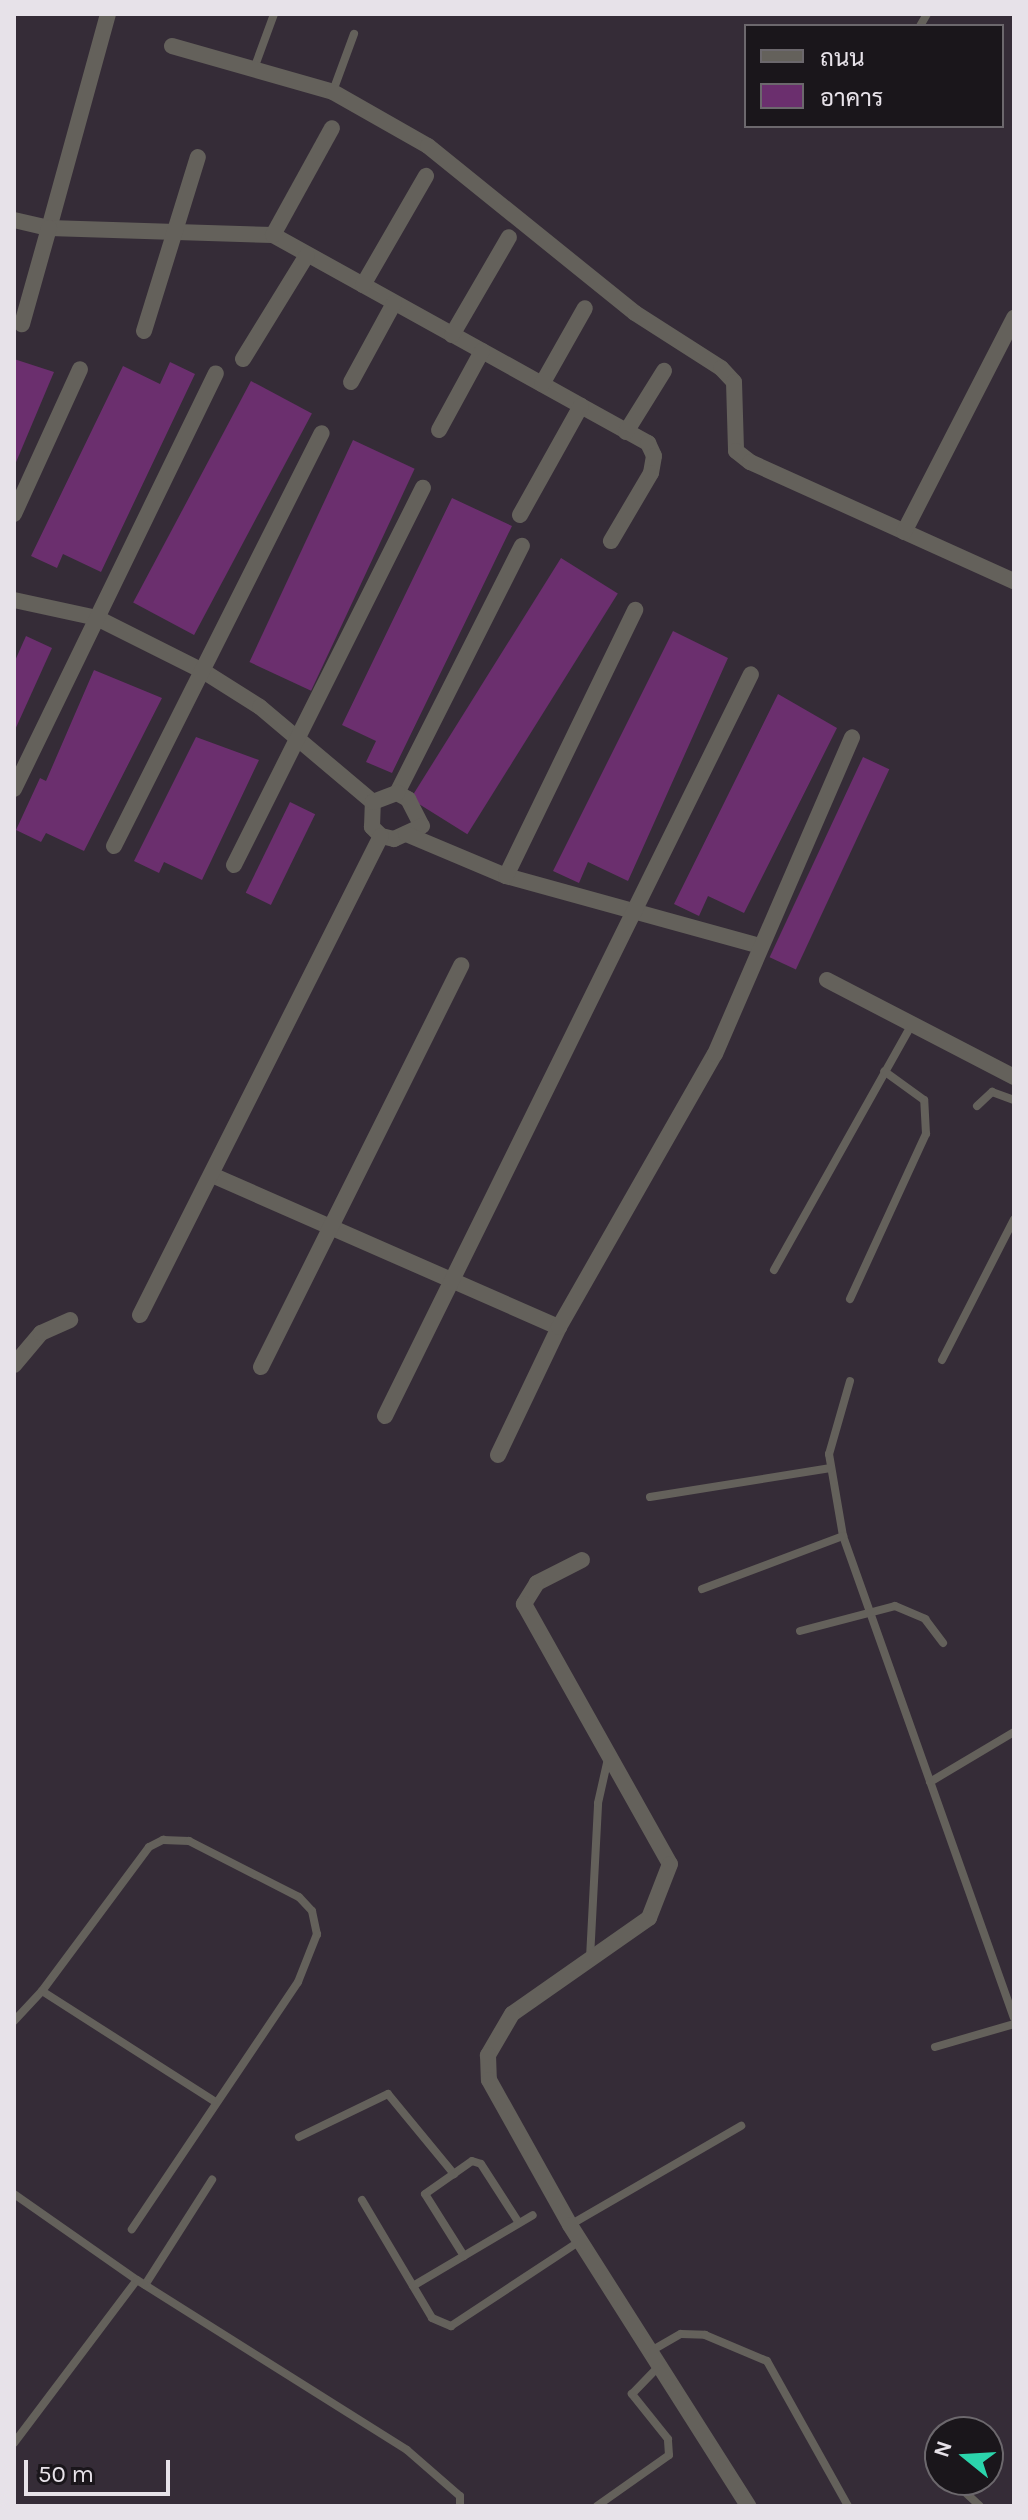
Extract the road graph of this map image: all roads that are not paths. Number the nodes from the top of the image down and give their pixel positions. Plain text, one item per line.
1 (108, 14) edge
2 (274, 14) edge
3 (354, 34) dead end
4 (172, 46) dead end
5 (255, 66) junction
6 (333, 92) junction
7 (332, 128) dead end
8 (198, 157) dead end
9 (426, 176) dead end
10 (14, 220) edge
11 (49, 228) junction
12 (177, 231) junction
13 (273, 235) junction
14 (509, 237) dead end
15 (307, 255) junction
16 (363, 285) junction
17 (394, 303) junction
18 (585, 308) dead end
19 (1014, 318) edge
20 (22, 324) dead end
21 (144, 331) dead end
22 (452, 335) junction
23 (482, 351) junction
24 (243, 359) dead end
25 (80, 369) dead end
26 (664, 371) dead end
27 (216, 373) dead end
28 (351, 382) dead end
29 (542, 384) junction
30 (581, 406) junction
31 (439, 430) dead end
32 (626, 432) junction
33 (322, 433) dead end
34 (423, 488) dead end
35 (14, 514) edge
36 (520, 515) dead end
37 (904, 532) junction
38 (611, 541) dead end
39 (522, 546) dead end
40 (1014, 581) edge
41 (14, 600) edge
42 (635, 610) dead end
43 (97, 618) junction
44 (203, 671) junction
45 (751, 674) dead end
46 (297, 736) junction
47 (852, 737) dead end
48 (14, 789) edge
49 (397, 793) junction
50 (373, 802) junction
51 (406, 834) junction
52 (381, 836) junction
53 (114, 846) dead end
54 (234, 865) dead end
55 (506, 876) junction
56 (632, 913) junction
57 (761, 946) junction
58 (461, 965) dead end
59 (827, 980) dead end
60 (913, 1024) junction
61 (884, 1071) junction
62 (1014, 1077) edge
63 (1014, 1100) edge
64 (977, 1106) dead end
65 (212, 1175) junction
66 (1014, 1219) edge
67 (329, 1227) junction
68 (774, 1270) dead end
69 (450, 1278) junction
70 (850, 1299) dead end
71 (140, 1315) dead end
72 (70, 1320) dead end
73 (559, 1327) junction
74 (942, 1360) dead end
75 (14, 1365) edge
76 (261, 1367) dead end
77 (850, 1381) dead end
78 (385, 1416) dead end
79 (498, 1455) dead end
80 (831, 1468) junction
81 (650, 1497) dead end
82 (843, 1536) junction
83 (582, 1560) dead end
84 (702, 1589) dead end
85 (870, 1611) junction
86 (800, 1631) dead end
87 (943, 1643) dead end
88 (1014, 1732) edge
89 (609, 1754) junction
90 (930, 1782) junction
91 (590, 1959) junction
92 (42, 1991) junction
93 (1014, 2018) edge
94 (14, 2021) edge
95 (1014, 2024) edge
96 (935, 2047) dead end
97 (214, 2101) junction
98 (741, 2126) dead end
99 (299, 2137) dead end
100 (454, 2174) junction
101 (212, 2180) dead end
102 (14, 2194) edge
103 (362, 2200) dead end
104 (533, 2215) dead end
105 (519, 2223) junction
106 (570, 2225) junction
107 (132, 2229) dead end
108 (580, 2241) junction
109 (464, 2256) junction
110 (141, 2283) junction
111 (413, 2286) junction
112 (655, 2359) junction
113 (14, 2420) edge
114 (25, 2428) junction
115 (14, 2443) edge
116 (460, 2506) edge
117 (597, 2506) edge
118 (748, 2506) edge
119 (848, 2506) edge

1 - 11 street
2 - 5 lane
3 - 6 lane
4 - 5 street
5 - 6 street
6 - 37 street
7 - 13 street
8 - 12 street
9 - 16 street
10 - 11 street
11 - 12 street
11 - 20 street
12 - 13 street
12 - 21 street
13 - 15 street
14 - 22 street
15 - 16 street
15 - 24 street
16 - 17 street
17 - 22 street
17 - 28 street
18 - 29 street
19 - 37 street
22 - 23 street
23 - 29 street
23 - 31 street
25 - 35 street
26 - 32 street
27 - 43 street
29 - 30 street
30 - 32 street
30 - 36 street
32 - 38 street
33 - 44 street
34 - 46 street
37 - 40 street
39 - 49 street
41 - 43 street
42 - 55 street
43 - 44 street
43 - 48 street
44 - 46 street
44 - 53 street
45 - 56 street
46 - 50 street
46 - 54 street
47 - 57 street
49 - 50 street
49 - 51 street
50 - 52 street
51 - 52 street
51 - 55 street
52 - 65 street
55 - 56 street
56 - 57 street
56 - 69 street
57 - 73 street
58 - 67 street
59 - 60 street
60 - 61 lane
60 - 62 street
61 - 68 lane
61 - 70 lane
63 - 64 lane
65 - 67 street
65 - 71 street
66 - 74 lane
67 - 69 street
67 - 76 street
69 - 73 street
69 - 78 street
72 - 75 street
73 - 79 street
77 - 80 lane
80 - 81 lane
80 - 82 lane
82 - 84 lane
82 - 85 lane
83 - 89 street
85 - 86 lane
85 - 87 lane
85 - 90 lane
88 - 90 lane
89 - 91 lane
89 - 91 street
90 - 93 lane
91 - 106 street
92 - 94 lane
92 - 97 lane
92 - 97 lane
95 - 96 lane
97 - 107 lane
98 - 106 lane
99 - 100 lane
100 - 105 lane
100 - 109 lane
101 - 110 lane
102 - 110 lane
103 - 111 lane
104 - 105 lane
105 - 109 lane
106 - 108 street
108 - 111 lane
108 - 112 street
109 - 111 lane
110 - 114 lane
110 - 116 lane
112 - 117 lane
112 - 118 street
112 - 119 lane
113 - 114 lane
114 - 115 lane

